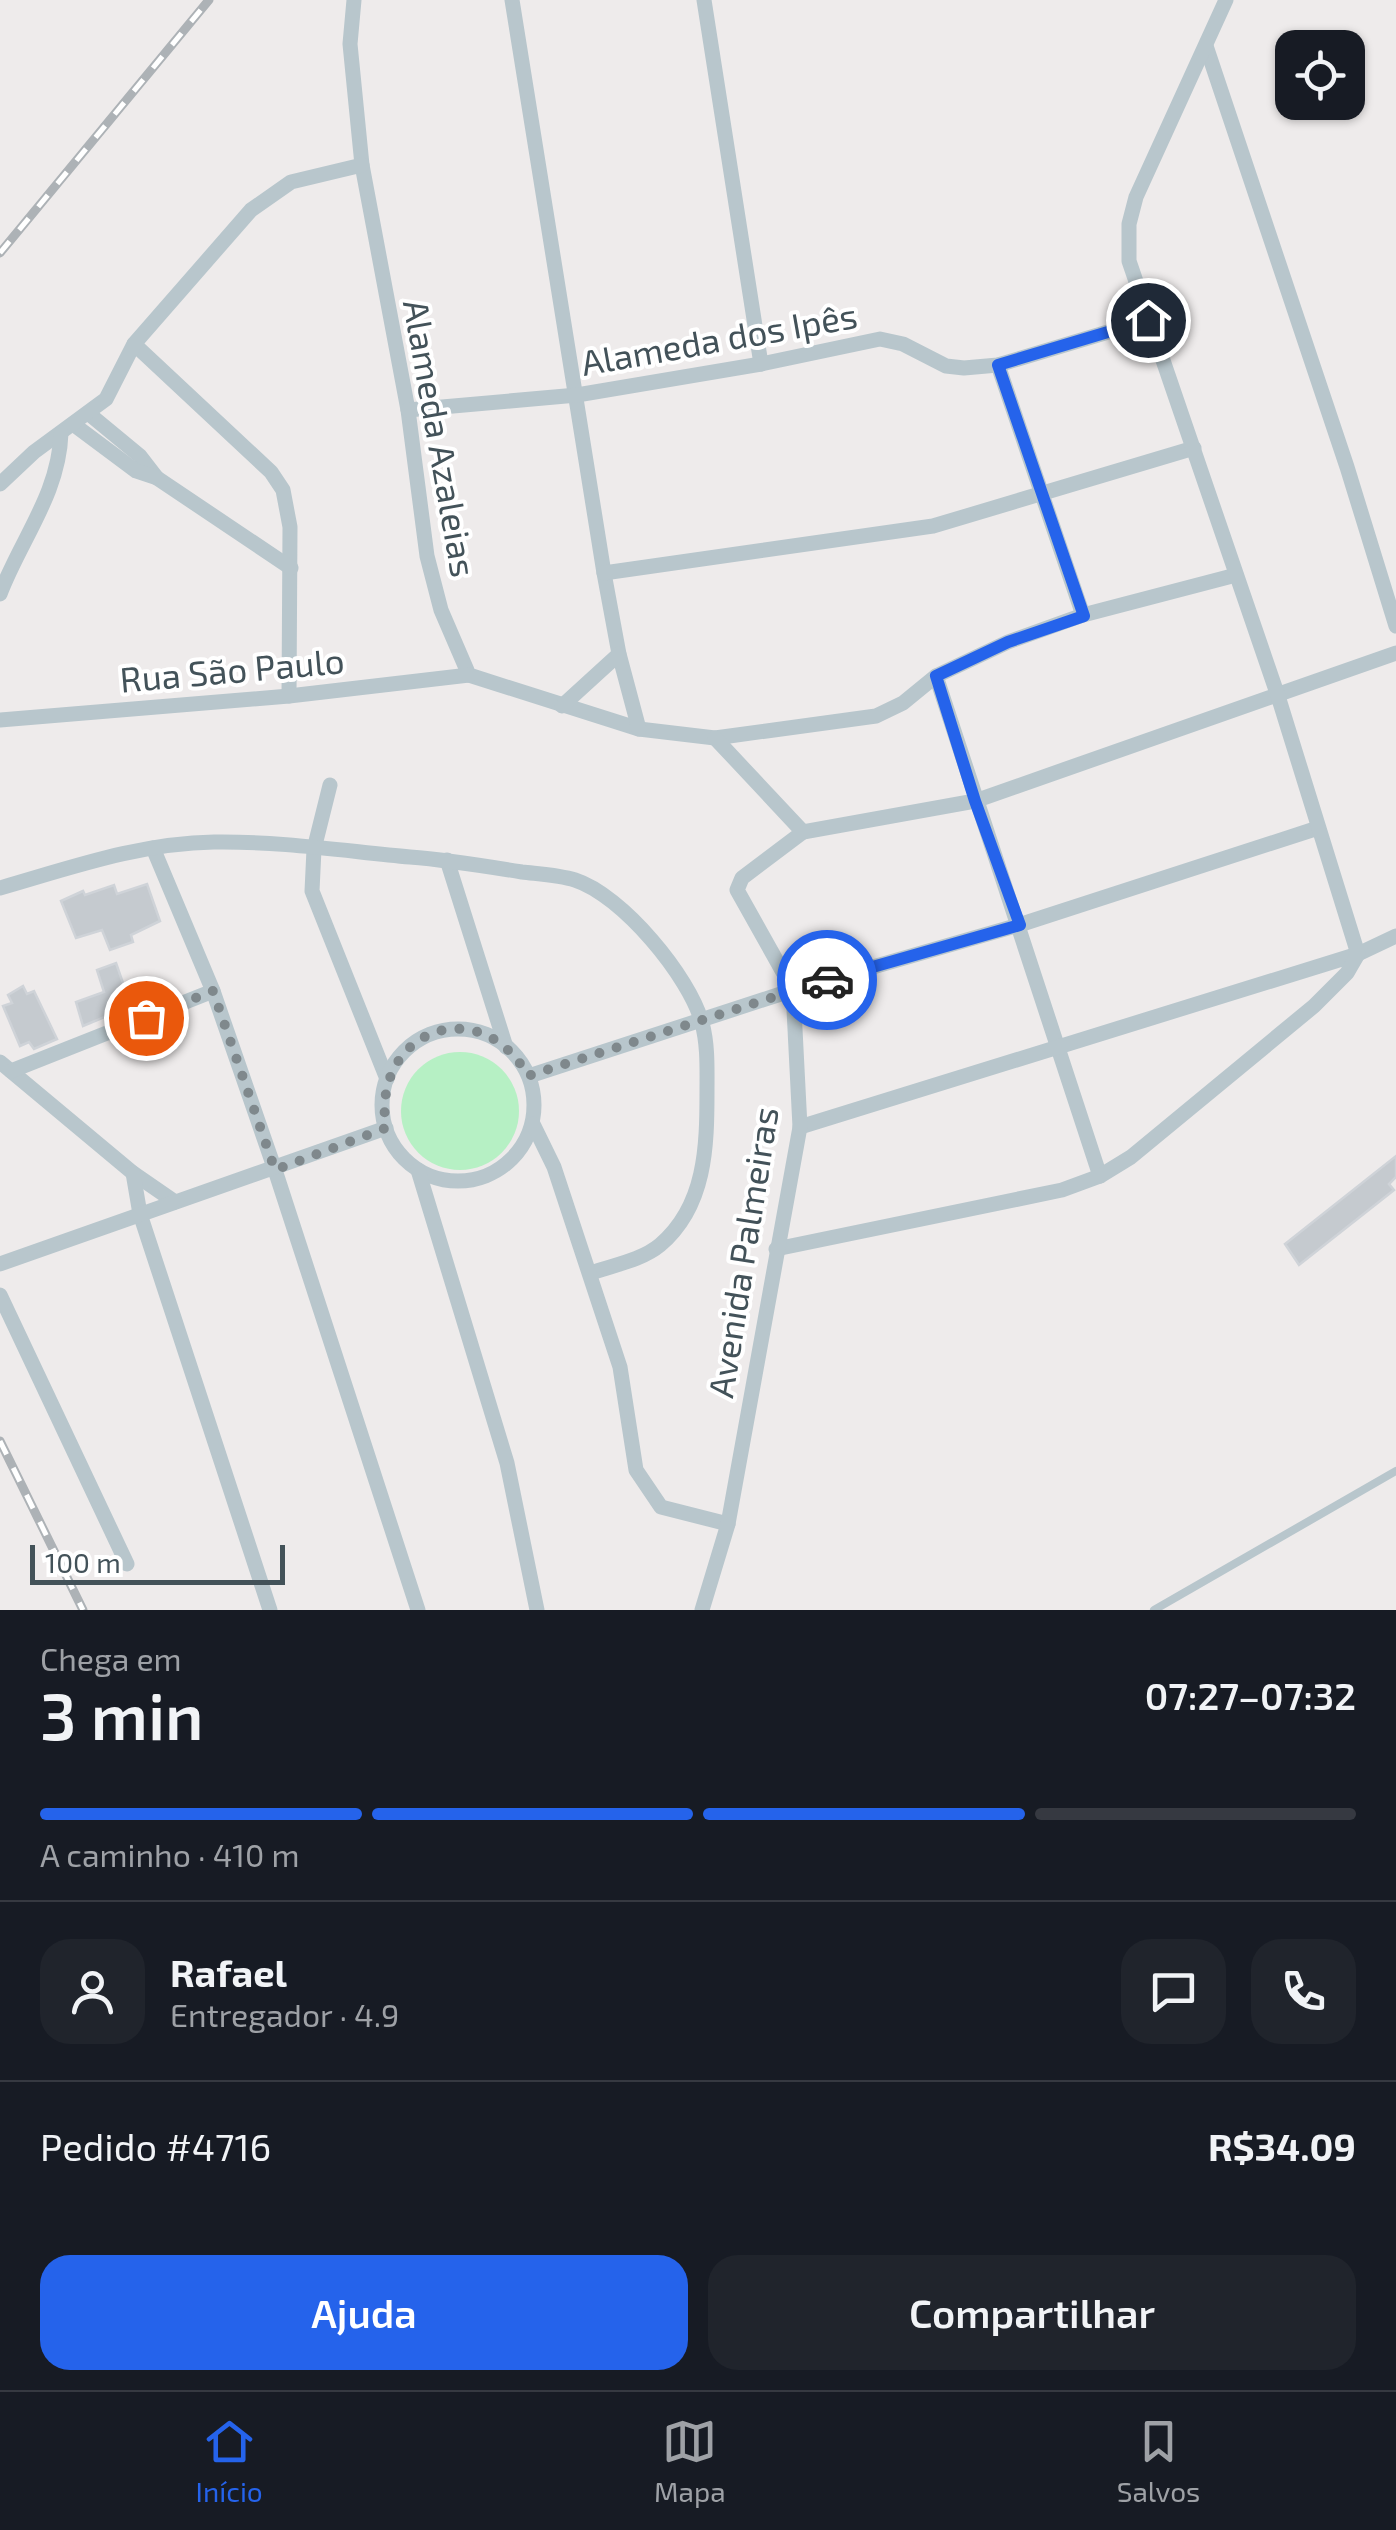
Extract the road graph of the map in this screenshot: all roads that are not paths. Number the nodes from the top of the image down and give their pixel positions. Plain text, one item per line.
1 (354, 0) edge
2 (512, 0) edge
3 (704, 0) edge
4 (1226, 0) edge
5 (1206, 46) junction
6 (362, 165) junction
7 (1148, 320) junction
8 (134, 344) junction
9 (761, 364) junction
10 (998, 365) junction
11 (577, 396) junction
12 (408, 410) junction
13 (88, 412) junction
14 (67, 428) junction
15 (1194, 448) junction
16 (157, 478) junction
17 (0, 484) edge
18 (1040, 494) junction
19 (291, 568) junction
20 (604, 574) junction
21 (1236, 575) junction
22 (0, 594) edge
23 (1084, 616) junction
24 (1396, 626) edge
25 (1396, 653) edge
26 (619, 654) junction
27 (469, 676) junction
28 (936, 676) junction
29 (289, 696) junction
30 (1278, 696) junction
31 (562, 706) junction
32 (0, 720) edge
33 (639, 729) junction
34 (715, 738) junction
35 (330, 784) dead end
36 (975, 801) junction
37 (1318, 828) junction
38 (802, 832) junction
39 (154, 848) junction
40 (314, 849) junction
41 (447, 860) junction
42 (0, 888) edge
43 (1020, 925) junction
44 (1396, 936) edge
45 (1358, 954) junction
46 (793, 990) junction
47 (213, 991) junction
48 (702, 1022) junction
49 (506, 1047) junction
50 (1056, 1047) junction
51 (5, 1067) edge
52 (528, 1076) junction
53 (387, 1078) junction
54 (533, 1124) junction
55 (800, 1127) junction
56 (386, 1128) junction
57 (519, 1152) junction
58 (554, 1168) junction
59 (275, 1170) junction
60 (418, 1170) junction
61 (132, 1173) junction
62 (1100, 1176) junction
63 (176, 1202) junction
64 (140, 1214) junction
65 (776, 1249) junction
66 (0, 1264) edge
67 (591, 1273) junction
68 (0, 1295) edge
69 (1396, 1471) edge
70 (728, 1524) junction
71 (127, 1564) dead end
72 (270, 1610) edge
73 (418, 1610) edge
74 (537, 1610) edge
75 (702, 1610) edge
76 (1154, 1610) edge

1 - 6 street, Alameda Azaleias
2 - 11 street
3 - 9 street
4 - 5 street
5 - 7 street
5 - 24 street
6 - 8 street
6 - 12 street, Alameda Azaleias
7 - 10 street, Alameda dos Ipês
7 - 15 street
8 - 13 street
8 - 19 street
9 - 10 street, Alameda dos Ipês
9 - 11 street, Alameda dos Ipês
10 - 18 street
11 - 12 street, Alameda dos Ipês
11 - 20 street
12 - 27 street, Alameda Azaleias
13 - 14 street
13 - 16 street
14 - 16 street
14 - 17 street
14 - 22 street
15 - 18 street
15 - 21 street
16 - 19 street
18 - 20 street
18 - 23 street
19 - 29 street
20 - 26 street
21 - 23 street
21 - 30 street
23 - 28 street
25 - 30 street
26 - 31 street
26 - 33 street
27 - 29 street, Rua São Paulo
27 - 31 street
28 - 34 street
28 - 36 street
29 - 32 street, Rua São Paulo
30 - 36 street
30 - 37 street
31 - 33 street
33 - 34 street
34 - 38 street
35 - 40 street
36 - 38 street
36 - 43 street
37 - 43 street
37 - 45 street
38 - 46 street, Avenida Palmeiras
39 - 40 street
39 - 42 street
39 - 47 street
40 - 41 street
40 - 53 street
41 - 48 street
41 - 49 street
43 - 46 street
43 - 50 street
44 - 45 street
45 - 50 street
45 - 62 street
46 - 48 street
46 - 55 street, Avenida Palmeiras
47 - 51 street
47 - 59 street
48 - 52 street
48 - 67 street
49 - 52 street
49 - 53 street
50 - 55 street
50 - 62 street
51 - 61 street
52 - 54 street
53 - 56 street
54 - 57 street
54 - 58 street
55 - 65 street, Avenida Palmeiras
56 - 59 street
56 - 60 street
57 - 58 street
57 - 60 street
58 - 67 street
59 - 63 street
59 - 73 street
60 - 74 street
61 - 63 street
61 - 64 street
62 - 65 street
63 - 64 street
64 - 66 street
64 - 72 street
65 - 70 street, Avenida Palmeiras
67 - 70 street
68 - 71 street
69 - 76 lane
70 - 75 street, Avenida Palmeiras

